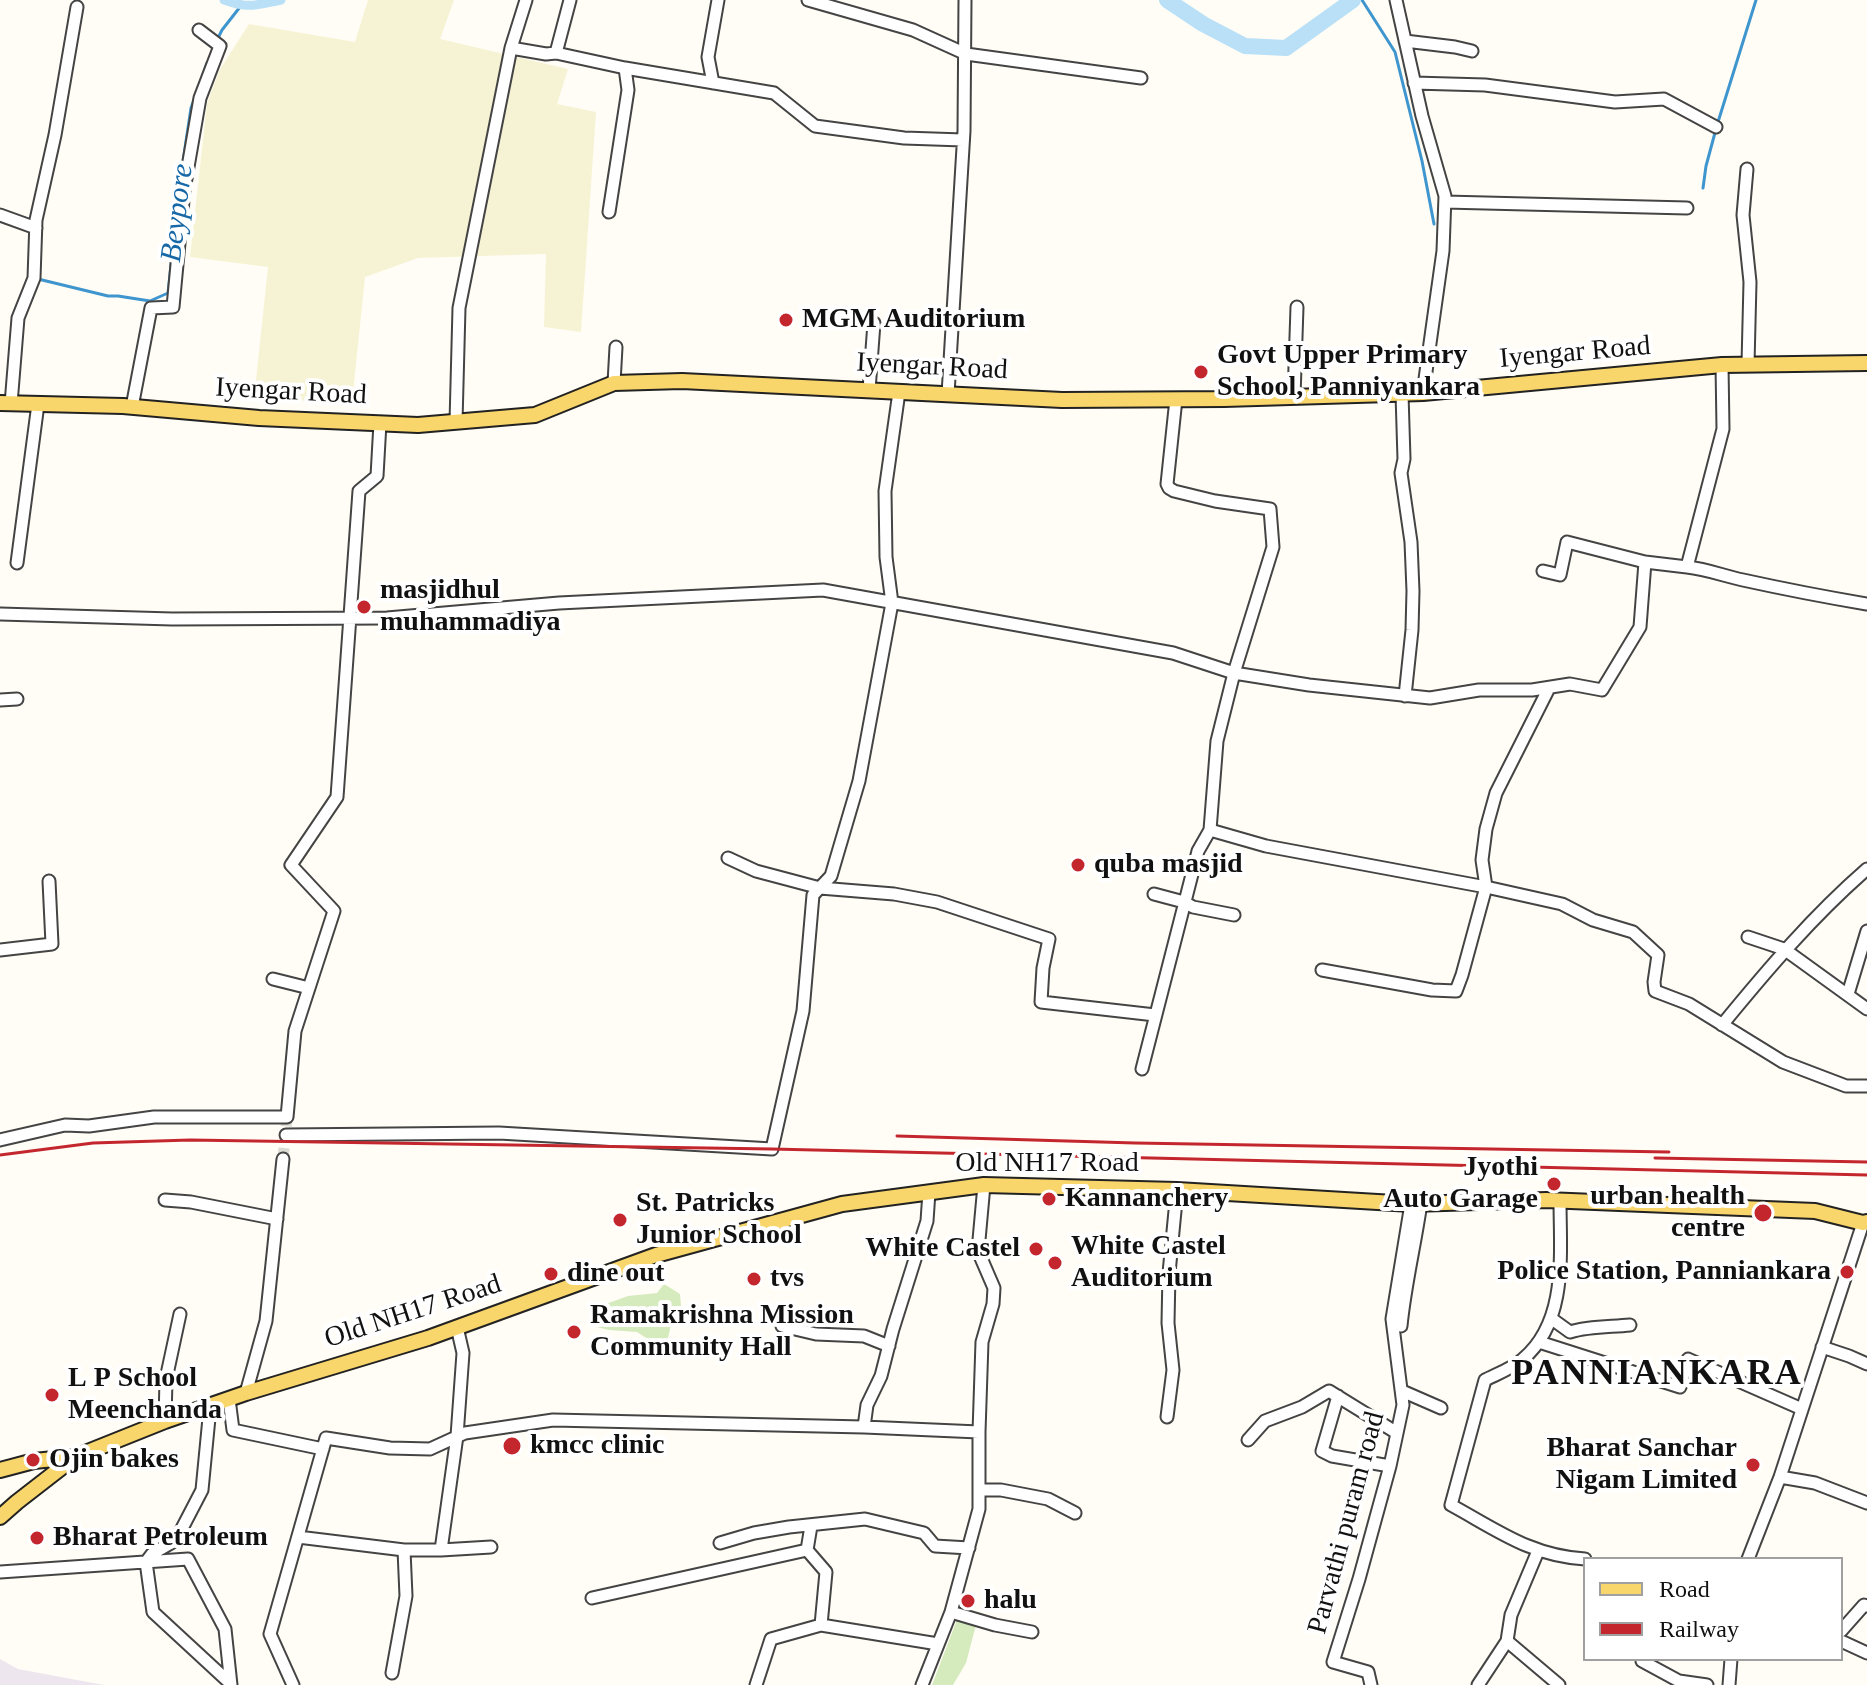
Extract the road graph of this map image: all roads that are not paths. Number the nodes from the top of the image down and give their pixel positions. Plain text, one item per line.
1 (526, 0) edge
2 (570, 0) edge
3 (718, 0) edge
4 (808, 0) edge
5 (965, 0) edge
6 (1396, 0) edge
7 (77, 7) dead end
8 (199, 30) dead end
9 (1405, 41) junction
10 (511, 48) junction
11 (1472, 51) dead end
12 (556, 53) junction
13 (966, 54) junction
14 (625, 68) junction
15 (1141, 78) dead end
16 (713, 83) junction
17 (1414, 83) junction
18 (1716, 127) dead end
19 (963, 140) junction
20 (1747, 169) dead end
21 (1445, 202) junction
22 (1687, 208) dead end
23 (609, 212) dead end
24 (0, 215) edge
25 (36, 228) junction
26 (1297, 307) dead end
27 (874, 323) dead end
28 (616, 347) dead end
29 (1867, 363) edge
30 (1748, 364) junction
31 (1722, 365) junction
32 (614, 383) junction
33 (869, 390) junction
34 (899, 392) junction
35 (1423, 393) junction
36 (948, 394) junction
37 (1402, 394) junction
38 (1294, 397) junction
39 (1176, 399) junction
40 (6, 404) edge
41 (38, 404) junction
42 (132, 407) junction
43 (456, 422) junction
44 (380, 423) junction
45 (1645, 562) junction
46 (17, 563) dead end
47 (1687, 567) junction
48 (1543, 571) dead end
49 (892, 603) junction
50 (1867, 604) edge
51 (0, 614) edge
52 (350, 618) junction
53 (1234, 673) junction
54 (1549, 688) junction
55 (1405, 696) junction
56 (17, 699) dead end
57 (0, 700) edge
58 (1210, 830) junction
59 (728, 858) dead end
60 (1867, 869) edge
61 (49, 881) dead end
62 (1486, 887) junction
63 (820, 888) junction
64 (1154, 894) dead end
65 (1184, 902) junction
66 (1234, 915) dead end
67 (1867, 931) edge
68 (1748, 937) dead end
69 (1784, 949) junction
70 (0, 950) edge
71 (1322, 970) dead end
72 (273, 979) dead end
73 (309, 988) junction
74 (1848, 994) junction
75 (1867, 1009) edge
76 (1155, 1015) junction
77 (1722, 1025) junction
78 (1142, 1069) dead end
79 (1867, 1086) edge
80 (286, 1135) dead end
81 (0, 1140) edge
82 (283, 1159) tunnel mouth
83 (984, 1185) junction
84 (1177, 1190) junction
85 (929, 1192) junction
86 (165, 1200) dead end
87 (1560, 1200) junction
88 (1416, 1204) junction
89 (277, 1219) junction
90 (1866, 1222) edge
91 (180, 1314) dead end
92 (1552, 1319) junction
93 (1630, 1325) dead end
94 (782, 1326) dead end
95 (1401, 1326) dead end
96 (457, 1327) junction
97 (1539, 1342) junction
98 (889, 1346) junction
99 (1822, 1347) junction
100 (1867, 1364) edge
101 (1402, 1391) junction
102 (246, 1393) junction
103 (1338, 1396) junction
104 (229, 1399) junction
105 (208, 1406) junction
106 (1441, 1408) dead end
107 (1802, 1409) junction
108 (1167, 1417) dead end
109 (165, 1421) junction
110 (864, 1427) junction
111 (979, 1432) junction
112 (1397, 1433) junction
113 (457, 1436) junction
114 (1248, 1440) dead end
115 (323, 1449) junction
116 (75, 1457) junction
117 (1390, 1466) junction
118 (0, 1470) edge
119 (1780, 1477) junction
120 (979, 1490) junction
121 (1867, 1503) edge
122 (1075, 1513) dead end
123 (0, 1517) edge
124 (811, 1526) junction
125 (298, 1537) junction
126 (720, 1543) dead end
127 (491, 1547) dead end
128 (969, 1548) junction
129 (404, 1550) junction
130 (441, 1550) junction
131 (807, 1550) junction
132 (1538, 1551) junction
133 (1749, 1557) edge
134 (1583, 1559) edge
135 (146, 1562) junction
136 (0, 1574) edge
137 (592, 1598) dead end
138 (1867, 1606) edge
139 (951, 1612) junction
140 (821, 1625) junction
141 (1843, 1629) edge
142 (1032, 1632) dead end
143 (1507, 1641) junction
144 (1843, 1642) edge
145 (938, 1644) junction
146 (1867, 1653) edge
147 (1642, 1661) dead end
148 (1731, 1661) edge
149 (392, 1673) dead end
150 (232, 1685) edge
151 (293, 1685) edge
152 (756, 1685) edge
153 (922, 1685) edge
154 (1371, 1685) edge
155 (1478, 1685) edge
156 (1559, 1685) edge
157 (1707, 1685) edge
158 (1729, 1685) edge

1 - 10 street
2 - 12 street
3 - 16 street
4 - 13 street
5 - 13 street
6 - 9 street
7 - 25 street
8 - 42 street
9 - 11 street
9 - 17 street
10 - 12 street
10 - 43 street
12 - 14 street
13 - 15 street
13 - 19 street
14 - 16 street
14 - 23 street
16 - 19 street
17 - 18 street
17 - 21 street
19 - 36 street
20 - 30 street
21 - 22 street
21 - 35 street
24 - 25 street
25 - 40 street
26 - 38 street
27 - 33 street
28 - 32 street
29 - 30 main road, Iyengar Road
30 - 31 main road, Iyengar Road
31 - 35 main road, Iyengar Road
31 - 47 street
32 - 33 main road, Iyengar Road
32 - 43 main road, Iyengar Road
33 - 34 main road, Iyengar Road
34 - 36 main road, Iyengar Road
34 - 49 street
35 - 37 main road, Iyengar Road
36 - 39 main road, Iyengar Road
37 - 38 main road, Iyengar Road
37 - 55 street
38 - 39 main road, Iyengar Road
39 - 53 street
40 - 41 main road, Iyengar Road
41 - 42 main road, Iyengar Road
41 - 46 street
42 - 44 main road, Iyengar Road
43 - 44 main road, Iyengar Road
44 - 52 street
45 - 47 street
45 - 48 street
45 - 54 street
47 - 50 street
49 - 52 street
49 - 53 street
49 - 63 street
51 - 52 street
52 - 73 street
53 - 55 street
53 - 58 street
54 - 55 street
54 - 62 street
56 - 57 street
58 - 62 street
58 - 65 street
59 - 63 street
60 - 69 street
61 - 70 street
62 - 71 street
62 - 77 street
63 - 76 street
63 - 80 street
64 - 65 street
65 - 66 street
65 - 76 street
67 - 74 street
68 - 69 street
69 - 74 street
69 - 77 street
72 - 73 street
73 - 81 street
74 - 75 street
76 - 78 street
77 - 79 street
82 - 89 street
83 - 84 main road, Old NH17 Road
83 - 85 main road, Old NH17 Road
83 - 111 street
84 - 88 main road, Old NH17 Road
84 - 108 street
85 - 96 main road, Old NH17 Road
85 - 98 street
86 - 89 street
87 - 88 main road, Old NH17 Road
87 - 90 main road, Old NH17 Road
87 - 92 street
88 - 95 street
88 - 101 street, Parvathi puram road
89 - 102 street
90 - 99 street
91 - 109 street
92 - 93 street
92 - 97 street
94 - 98 street
96 - 102 main road, Old NH17 Road
96 - 113 street
97 - 107 street
97 - 132 street
98 - 110 street
99 - 100 street
99 - 107 street
101 - 106 street
101 - 112 street, Parvathi puram road
102 - 104 main road, Old NH17 Road
103 - 112 street
103 - 114 street
103 - 117 street
104 - 105 main road, Old NH17 Road
104 - 115 street
105 - 109 main road, Old NH17 Road
105 - 135 street
107 - 119 street
109 - 116 main road, Old NH17 Road
110 - 111 street
110 - 113 street
111 - 120 street
112 - 117 street, Parvathi puram road
113 - 115 street
113 - 130 street
115 - 125 street
116 - 118 main road
116 - 123 main road, Old NH17 Road
117 - 154 street, Parvathi puram road
119 - 121 street
119 - 133 street
120 - 122 street
120 - 128 street
124 - 126 street
124 - 128 street
124 - 131 street
125 - 129 street
125 - 151 street
127 - 130 street
128 - 139 street
129 - 130 street
129 - 149 street
131 - 137 street
131 - 140 street
132 - 134 street
132 - 143 street
135 - 136 street
135 - 150 street
135 - 150 street
138 - 141 street
139 - 142 street
139 - 145 street
140 - 145 street
140 - 152 street
143 - 155 street
143 - 156 street
144 - 146 street
145 - 153 street
147 - 157 street
148 - 158 street

